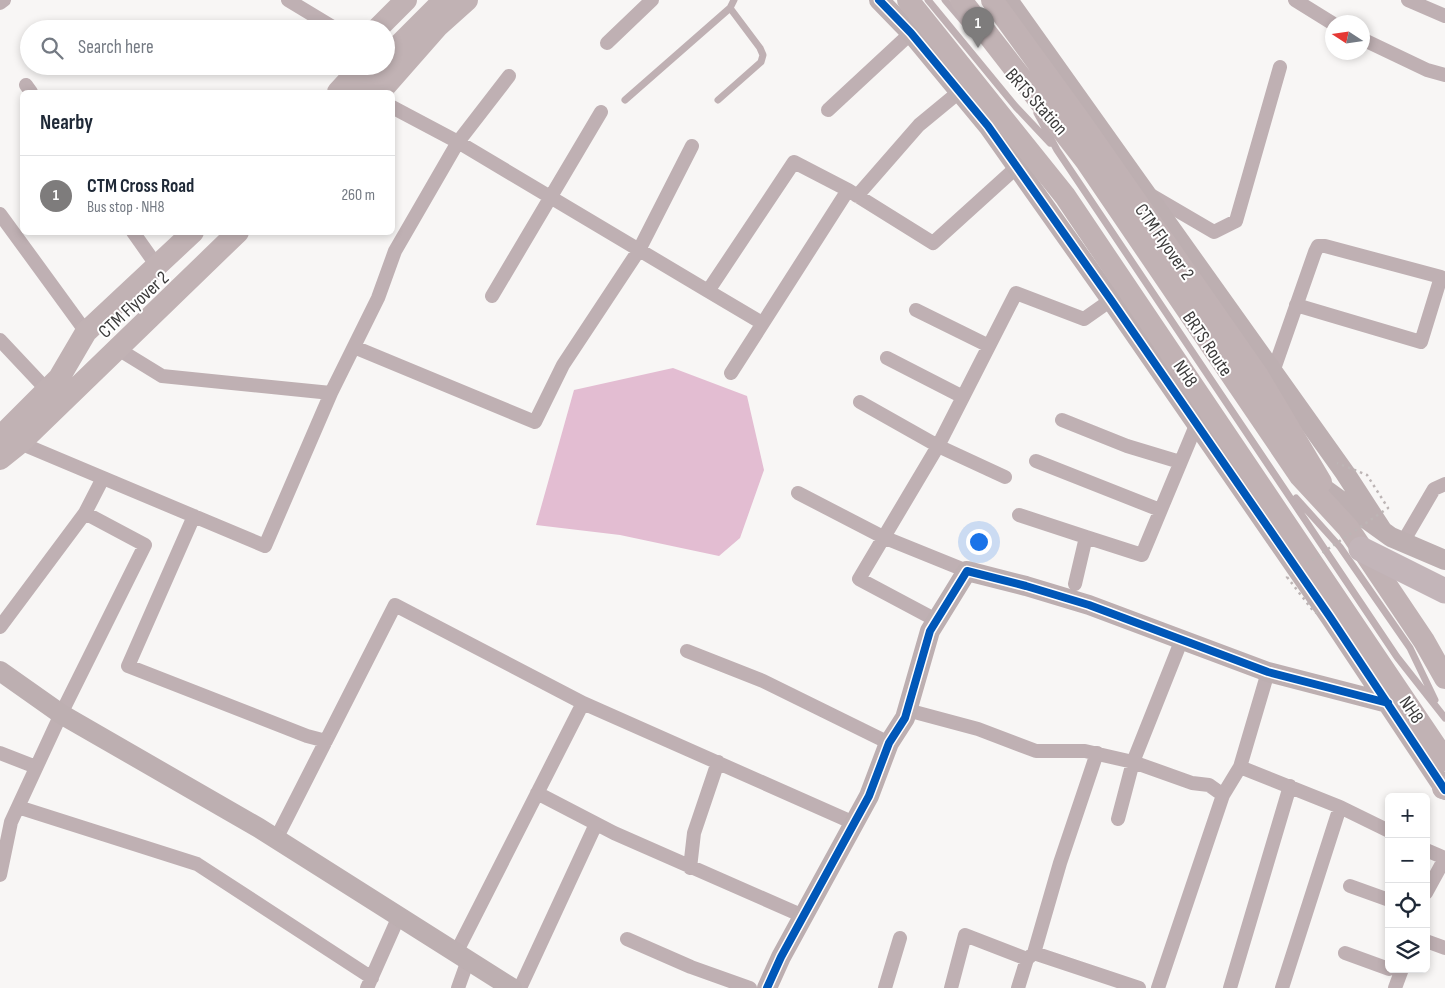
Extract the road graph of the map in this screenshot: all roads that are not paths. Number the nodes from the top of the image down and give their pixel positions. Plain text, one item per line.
1 (4, 0) edge
2 (288, 0) edge
3 (406, 0) edge
4 (423, 0) edge
5 (444, 0) edge
6 (467, 0) edge
7 (652, 0) edge
8 (734, 0) edge
9 (879, 0) edge
10 (908, 0) edge
11 (928, 0) edge
12 (945, 0) edge
13 (961, 0) edge
14 (992, 0) edge
15 (1008, 0) edge
16 (1295, 0) edge
17 (1408, 0) edge
18 (0, 3) edge
19 (730, 8) junction
20 (1445, 16) edge
21 (1325, 19) edge
22 (321, 20) edge
23 (386, 20) edge
24 (395, 29) edge
25 (971, 30) dead end
26 (911, 33) junction
27 (607, 43) dead end
28 (1370, 43) edge
29 (395, 50) edge
30 (1280, 67) dead end
31 (1008, 74) dead end
32 (335, 75) edge
33 (354, 75) edge
34 (374, 75) edge
35 (395, 75) edge
36 (395, 75) edge
37 (1445, 75) edge
38 (509, 76) dead end
39 (323, 90) edge
40 (340, 90) edge
41 (362, 90) edge
42 (382, 90) edge
43 (959, 92) junction
44 (626, 100) dead end
45 (718, 100) dead end
46 (395, 108) edge
47 (828, 110) dead end
48 (601, 112) dead end
49 (458, 142) junction
50 (692, 146) dead end
51 (1057, 150) junction
52 (1017, 167) junction
53 (1144, 191) junction
54 (852, 193) junction
55 (551, 197) junction
56 (1068, 200) junction
57 (1050, 213) junction
58 (0, 214) edge
59 (135, 235) edge
60 (190, 235) edge
61 (208, 235) edge
62 (235, 235) edge
63 (639, 250) junction
64 (157, 266) junction
65 (708, 291) junction
66 (492, 296) dead end
67 (1111, 300) junction
68 (1296, 305) junction
69 (916, 310) dead end
70 (762, 323) junction
71 (89, 338) junction
72 (0, 340) edge
73 (989, 346) junction
74 (354, 347) junction
75 (118, 349) junction
76 (888, 358) dead end
77 (1273, 372) junction
78 (731, 373) dead end
79 (53, 384) junction
80 (331, 393) junction
81 (963, 397) junction
82 (860, 402) dead end
83 (1062, 420) dead end
84 (1197, 423) junction
85 (9, 437) edge
86 (938, 446) junction
87 (0, 459) edge
88 (1036, 461) dead end
89 (1180, 462) junction
90 (1006, 477) dead end
91 (103, 478) junction
92 (1281, 481) junction
93 (1445, 484) edge
94 (1326, 490) junction
95 (798, 493) dead end
96 (1160, 510) junction
97 (85, 513) junction
98 (1019, 515) dead end
99 (194, 516) junction
100 (1348, 528) junction
101 (1382, 530) junction
102 (883, 537) junction
103 (1086, 537) junction
104 (1403, 542) junction
105 (1361, 549) junction
106 (1445, 560) edge
107 (967, 571) junction
108 (1075, 584) dead end
109 (1445, 591) edge
110 (936, 620) junction
111 (0, 627) edge
112 (1182, 639) junction
113 (687, 651) dead end
114 (0, 671) edge
115 (1268, 672) junction
116 (1445, 678) edge
117 (583, 703) junction
118 (1388, 703) junction
119 (907, 710) junction
120 (61, 714) junction
121 (1443, 714) edge
122 (326, 741) junction
123 (888, 743) junction
124 (0, 753) edge
125 (1097, 753) junction
126 (1445, 760) edge
127 (718, 762) junction
128 (1133, 762) junction
129 (36, 767) junction
130 (1240, 767) junction
131 (1290, 786) junction
132 (1444, 788) edge
133 (537, 793) junction
134 (1222, 794) junction
135 (18, 807) junction
136 (1340, 807) junction
137 (1118, 819) dead end
138 (854, 823) junction
139 (596, 824) junction
140 (1385, 829) edge
141 (276, 839) junction
142 (1430, 852) edge
143 (1445, 858) edge
144 (690, 868) junction
145 (0, 875) edge
146 (1350, 886) dead end
147 (1430, 886) edge
148 (1385, 899) edge
149 (399, 916) junction
150 (803, 916) junction
151 (900, 938) dead end
152 (627, 939) dead end
153 (1430, 942) edge
154 (1445, 948) edge
155 (1345, 953) dead end
156 (462, 956) junction
157 (1031, 956) junction
158 (1385, 967) edge
159 (1395, 973) edge
160 (370, 983) edge
161 (458, 988) edge
162 (512, 988) edge
163 (520, 988) edge
164 (750, 988) edge
165 (767, 988) edge
166 (885, 988) edge
167 (951, 988) edge
168 (1018, 988) edge
169 (1139, 988) edge
170 (1158, 988) edge
171 (1230, 988) edge
172 (1282, 988) edge
173 (1395, 988) edge

1 - 18 street
2 - 22 street
3 - 23 main road
4 - 24 main road
5 - 29 main road
6 - 35 main road
7 - 27 street
8 - 19 lane
9 - 26 street
10 - 56 main road, NH8
11 - 51 lane, BRTS Station
12 - 25 lane
13 - 100 main road, NH8
14 - 94 main road, CTM Flyover 2
15 - 53 street
16 - 21 street
17 - 20 street
19 - 44 lane
19 - 45 lane
26 - 43 street
26 - 47 street
28 - 37 street
30 - 53 street
31 - 51 lane, BRTS Station
32 - 39 main road
33 - 40 main road
34 - 41 main road
36 - 42 main road
38 - 49 street
43 - 52 street
43 - 54 street
46 - 49 street
48 - 55 street
49 - 55 street
49 - 74 street
50 - 63 street
51 - 92 lane, BRTS Route
52 - 54 street
52 - 57 street
53 - 77 street
54 - 65 street
54 - 70 street
55 - 63 street
55 - 66 street
56 - 57 street
56 - 126 main road, NH8
57 - 67 street
58 - 71 street
59 - 64 street
60 - 64 main road
61 - 71 main road, CTM Flyover 2
62 - 75 main road
63 - 65 street
63 - 74 street
64 - 71 main road
65 - 70 street
67 - 73 street
67 - 84 street
68 - 68 street
68 - 77 street
69 - 73 street
70 - 78 street
71 - 79 main road
72 - 79 street
73 - 81 street
74 - 80 street
75 - 80 street
75 - 85 main road
76 - 81 street
77 - 101 street
79 - 85 main road
80 - 99 street
81 - 86 street
82 - 86 street
83 - 89 street
84 - 89 street
84 - 118 street
85 - 87 main road
85 - 91 street
86 - 90 street
86 - 102 street
88 - 96 street
89 - 96 street
91 - 97 street
91 - 99 street
92 - 121 lane, BRTS Route
92 - 121 lane, BRTS Route
93 - 104 street
94 - 100 main road, CTM Flyover 2
94 - 101 street
95 - 102 street
96 - 103 street
97 - 111 street
97 - 120 street
98 - 103 street
99 - 122 street
100 - 105 main road, NH8
101 - 104 street
102 - 107 street
102 - 110 street
103 - 108 street
104 - 106 street
105 - 109 highway
105 - 116 main road, NH8
107 - 110 street
107 - 112 street
110 - 119 street
112 - 115 street
112 - 128 street
113 - 123 street
114 - 120 street
115 - 118 street
115 - 130 street
117 - 122 street
117 - 127 street
117 - 133 street
118 - 132 street
119 - 123 street
119 - 125 street
120 - 129 street
120 - 141 street
122 - 141 street
123 - 138 street
124 - 129 street
125 - 128 street
125 - 157 street
127 - 138 street
127 - 144 street
128 - 134 street
128 - 137 street
129 - 135 street
130 - 131 street
130 - 134 street
131 - 136 street
131 - 171 street
133 - 139 street
133 - 156 street
134 - 170 street
135 - 145 street
135 - 160 street
136 - 140 street
136 - 172 street
138 - 150 street
139 - 144 street
139 - 163 street
141 - 149 street
142 - 143 street
143 - 147 street
144 - 150 street
146 - 148 street
149 - 156 street
149 - 160 street
150 - 165 street
151 - 166 street
152 - 164 street
153 - 154 street
155 - 158 street
156 - 161 street
156 - 162 street
157 - 167 street
157 - 168 street
157 - 169 street
159 - 173 street

